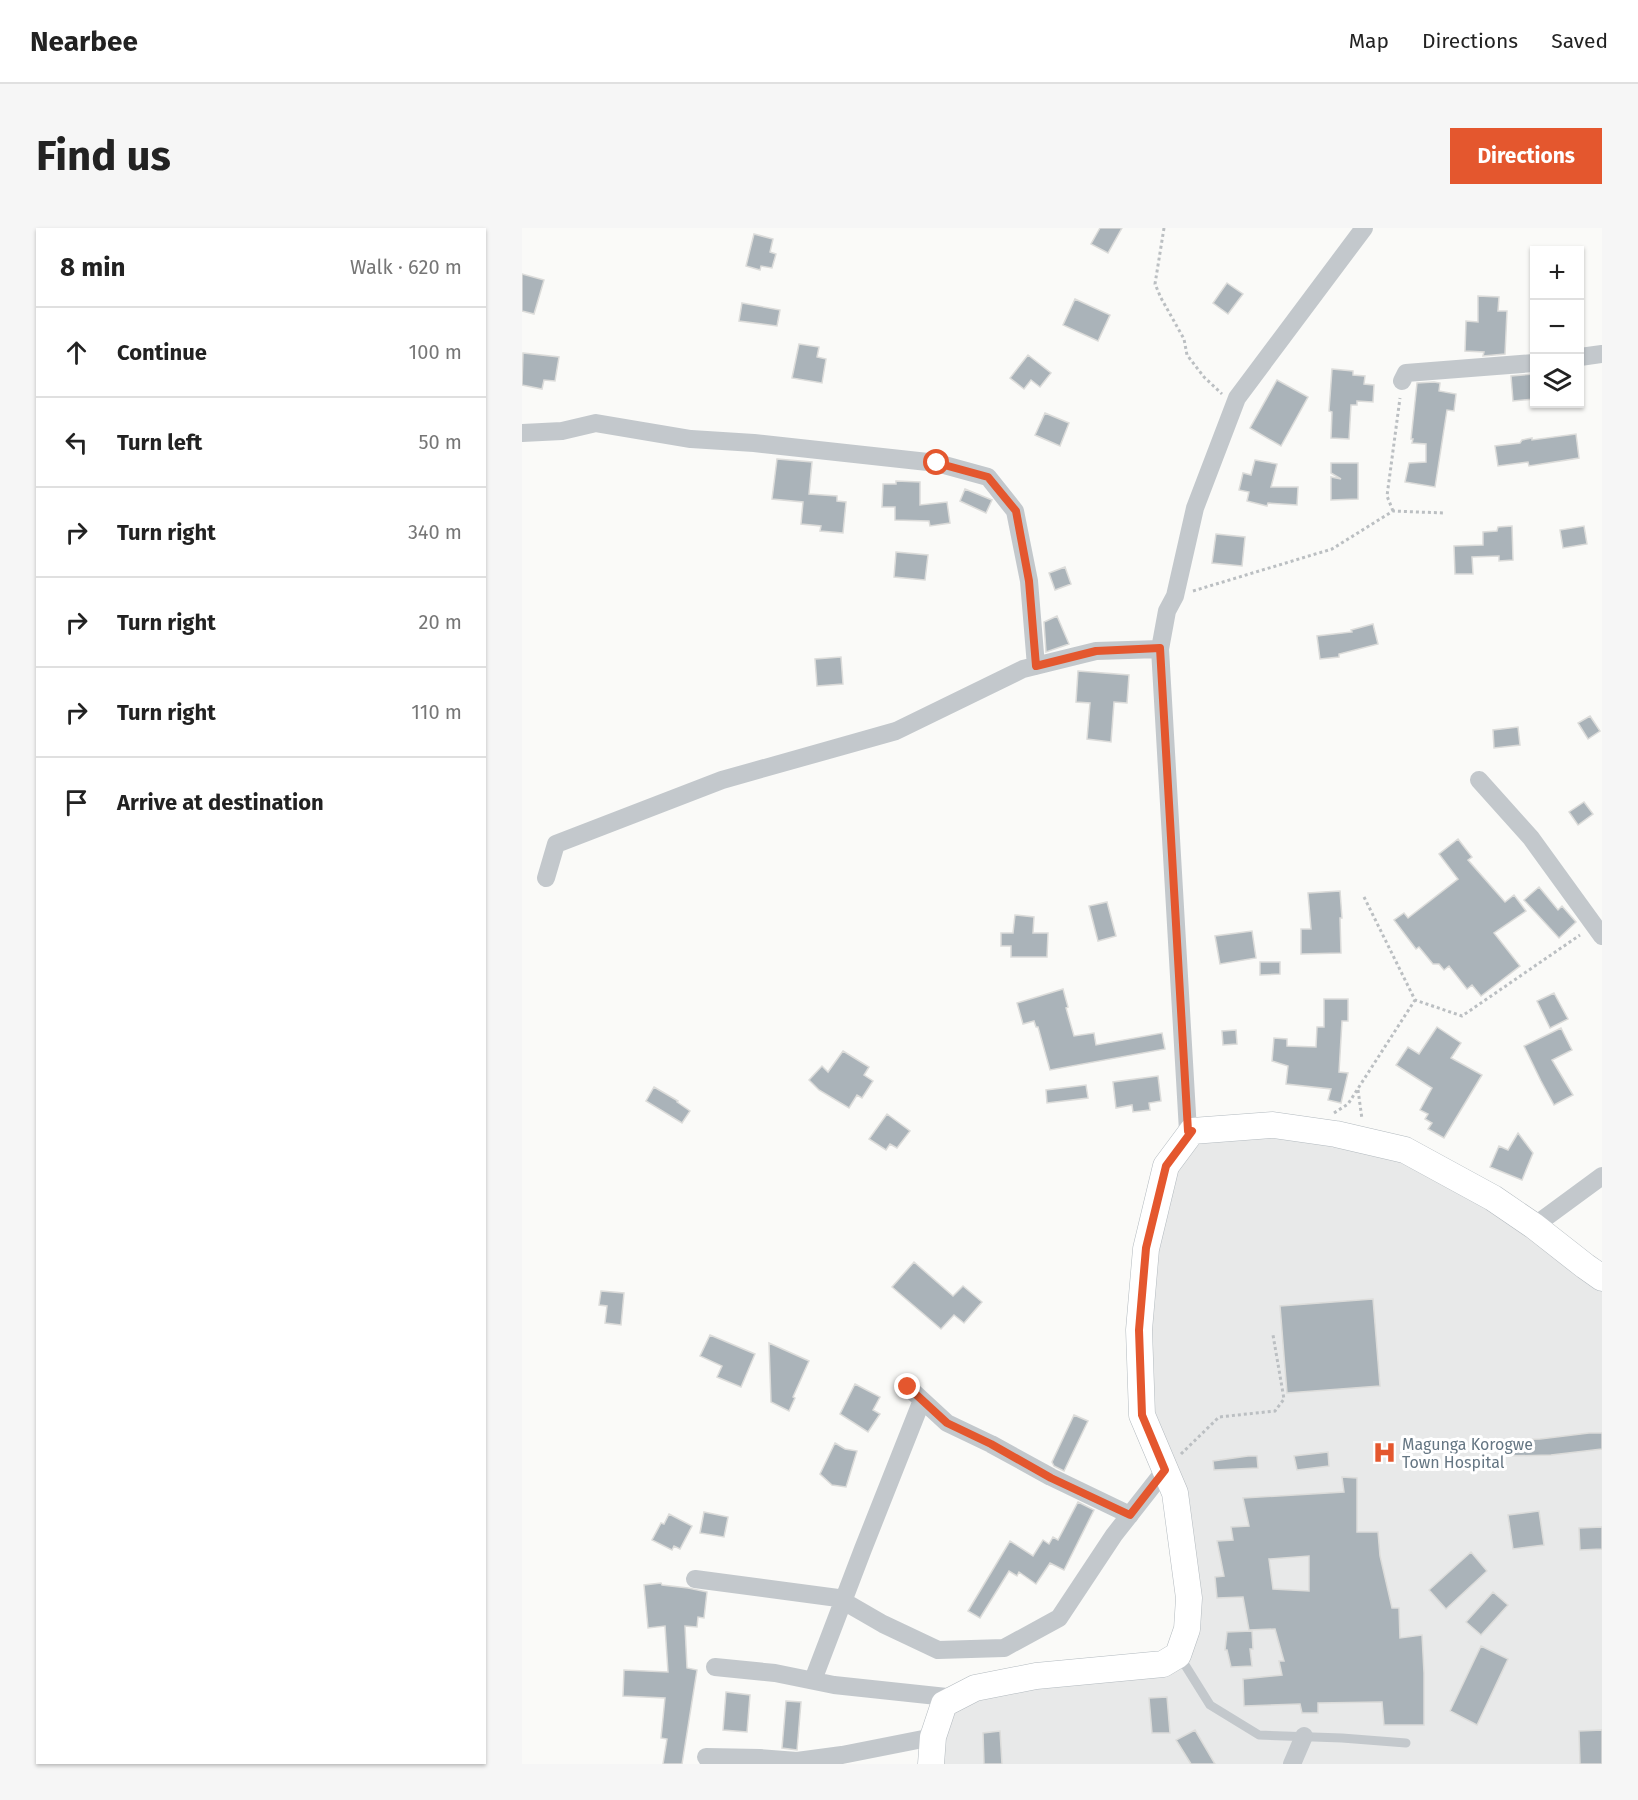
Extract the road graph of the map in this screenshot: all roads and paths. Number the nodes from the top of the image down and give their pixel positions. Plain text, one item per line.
1 (1164, 228) edge
2 (1364, 228) edge
3 (1602, 354) edge
4 (1584, 356) edge
5 (1530, 363) edge
6 (1402, 381) joint
7 (1234, 405) junction
8 (522, 433) edge
9 (1393, 511) junction
10 (1444, 513) dead end
11 (1175, 596) junction
12 (1160, 648) junction
13 (1036, 666) junction
14 (1479, 780) dead end
15 (546, 878) dead end
16 (1364, 897) dead end
17 (1598, 930) edge
18 (1415, 1000) junction
19 (1358, 1088) junction
20 (1308, 1130) junction
21 (1192, 1131) junction
22 (1364, 1141) junction
23 (1602, 1176) edge
24 (1534, 1226) junction
25 (1602, 1278) edge
26 (1273, 1335) dead end
27 (908, 1387) dead end
28 (922, 1400) junction
29 (1165, 1470) junction
30 (1130, 1515) junction
31 (695, 1579) dead end
32 (843, 1601) junction
33 (1178, 1655) junction
34 (715, 1667) dead end
35 (813, 1680) junction
36 (956, 1698) junction
37 (933, 1737) junction
38 (1304, 1737) junction
39 (1406, 1743) dead end
40 (706, 1757) dead end
41 (931, 1764) edge
42 (1292, 1764) edge

1 - 7 path
2 - 7 street
3 - 4 street
5 - 6 street
6 - 9 path
7 - 11 street
8 - 13 street
9 - 10 path
9 - 11 path
11 - 12 street
12 - 13 street
12 - 21 street
13 - 15 street
14 - 17 street
16 - 18 path
17 - 18 path
18 - 19 path
19 - 20 path
19 - 22 path
20 - 21 street
20 - 22 street
21 - 29 street
22 - 24 street
23 - 24 street
24 - 25 street
26 - 29 path
27 - 28 street
28 - 30 street
28 - 32 street
29 - 30 street
29 - 33 street
30 - 32 street
31 - 32 street
32 - 35 street
33 - 36 street
33 - 38 lane
34 - 35 street
35 - 36 street
36 - 37 street
37 - 40 street
37 - 41 street
38 - 39 lane
38 - 42 street

